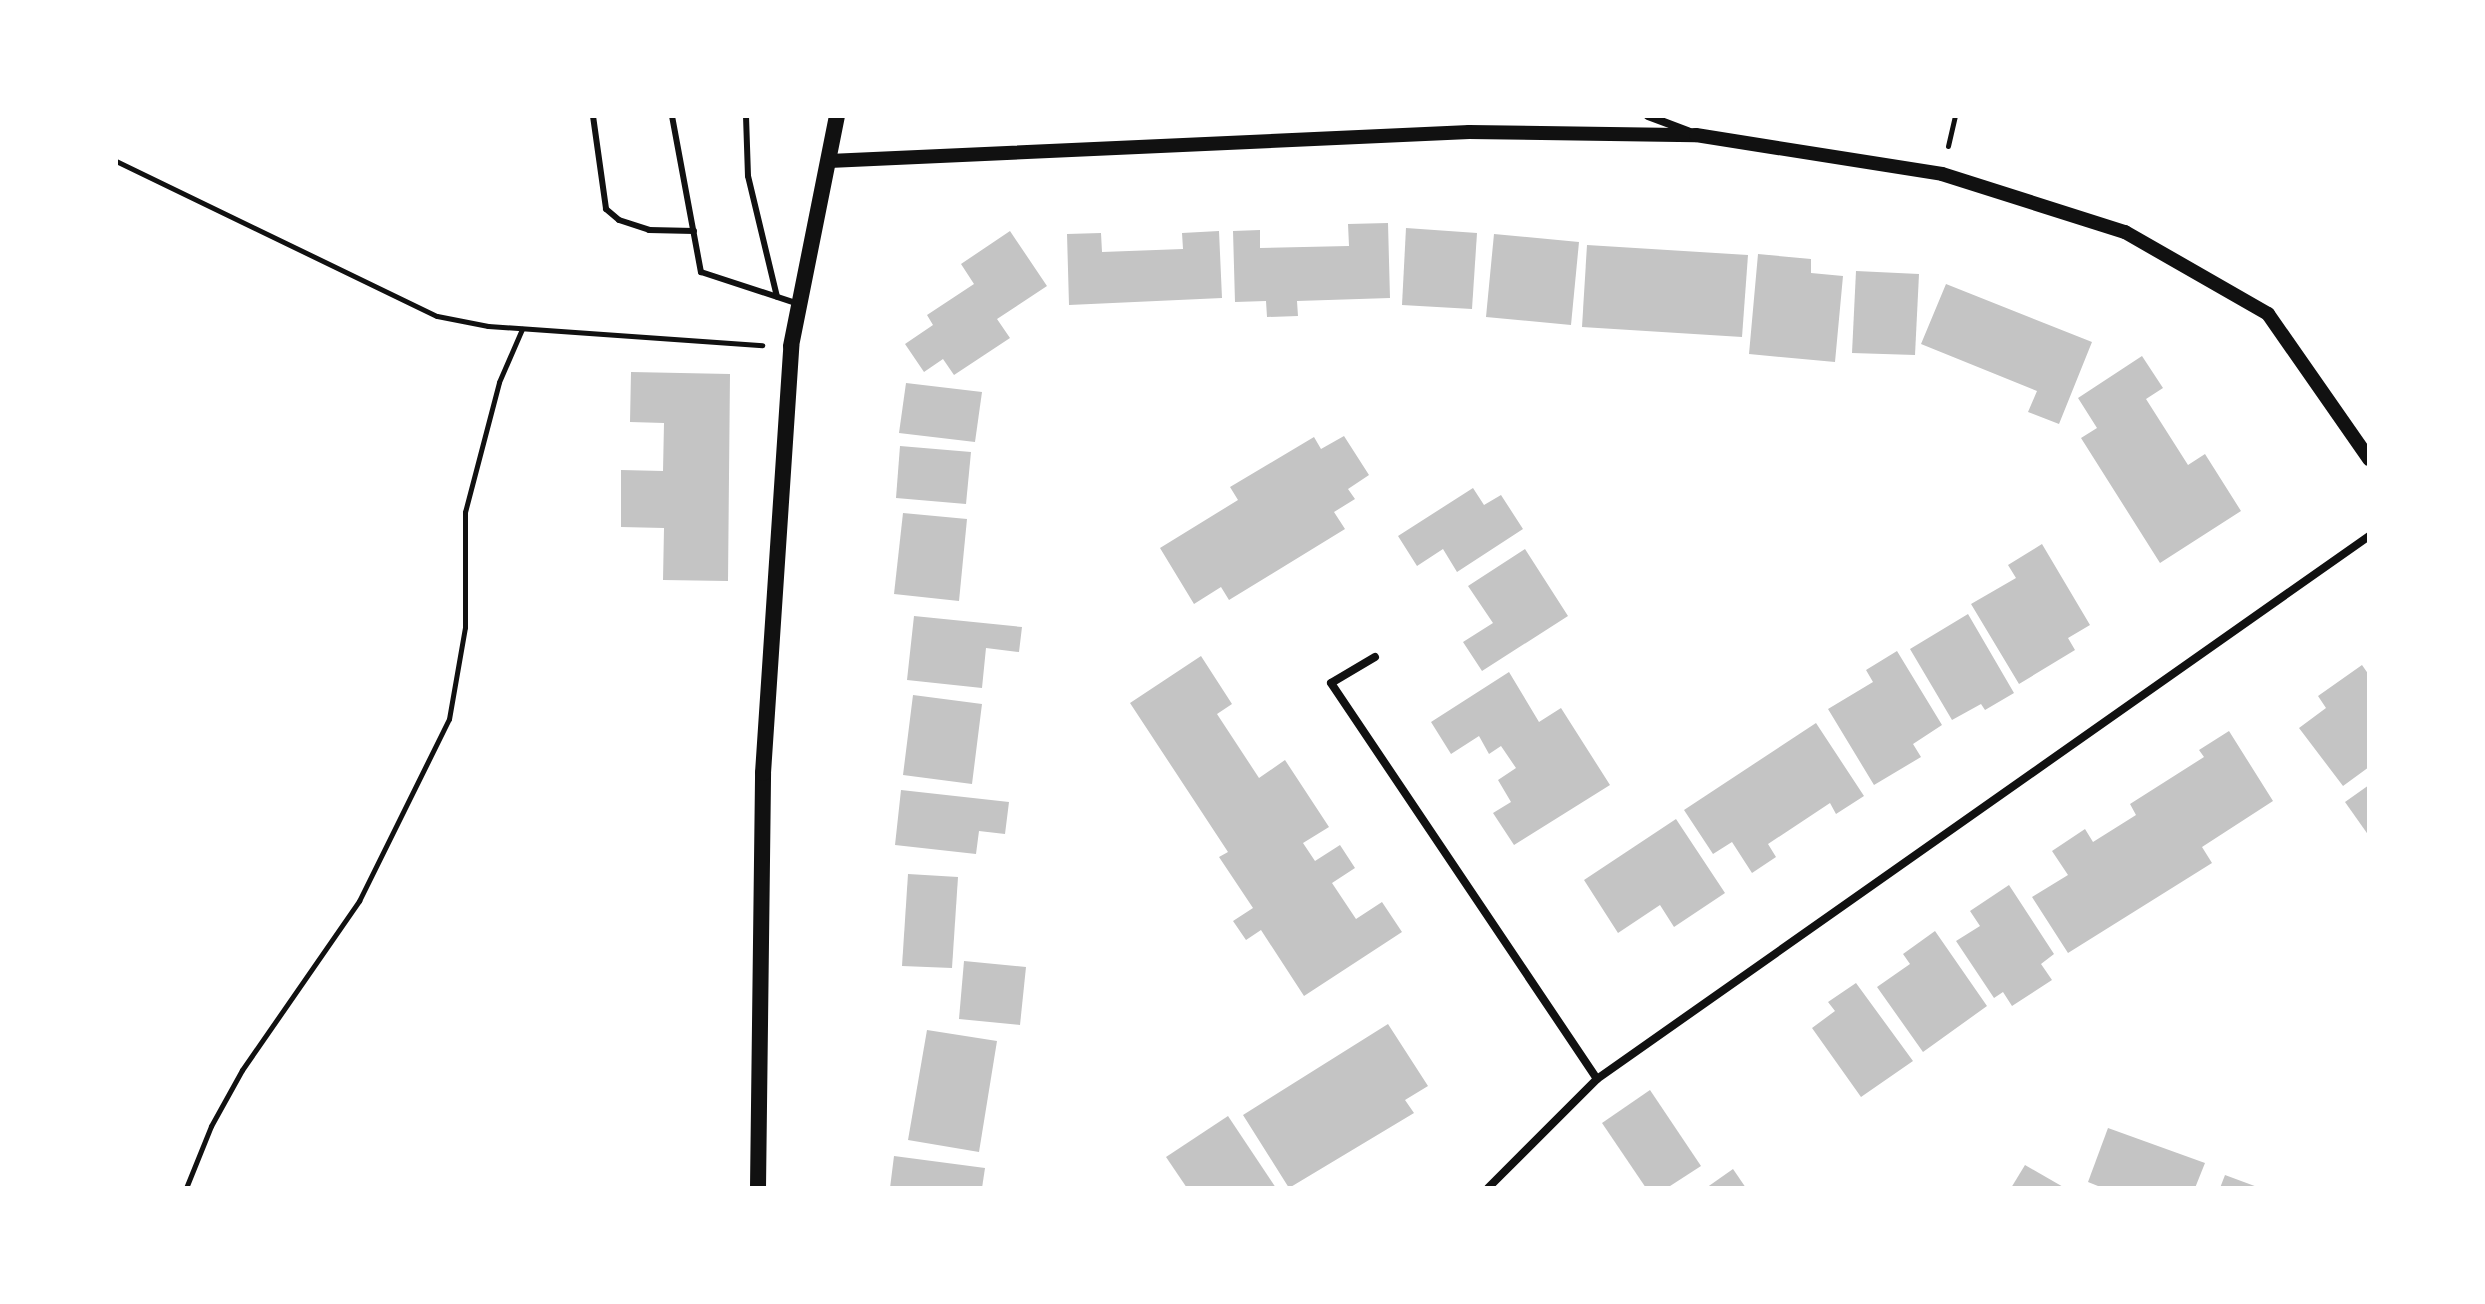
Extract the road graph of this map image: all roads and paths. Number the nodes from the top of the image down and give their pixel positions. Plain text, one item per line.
1 (593, 116) edge
2 (672, 116) edge
3 (746, 116) edge
4 (837, 116) edge
5 (1648, 116) edge
6 (1696, 135) junction
7 (116, 161) edge
8 (829, 161) junction
9 (694, 231) junction
10 (777, 297) junction
11 (799, 304) junction
12 (522, 329) junction
13 (791, 346) junction
14 (2369, 459) edge
15 (2369, 536) edge
16 (1375, 657) dead end
17 (1597, 1079) junction
18 (186, 1188) edge
19 (758, 1188) edge
20 (1488, 1188) edge

1 - 9 lane
2 - 9 lane
3 - 10 lane
4 - 8 main road
5 - 6 street
6 - 8 street
6 - 14 street
7 - 12 path
8 - 11 main road
9 - 10 lane
10 - 11 lane
11 - 13 main road
12 - 13 path
12 - 18 path
13 - 19 main road
15 - 17 street
16 - 17 street
17 - 20 street

